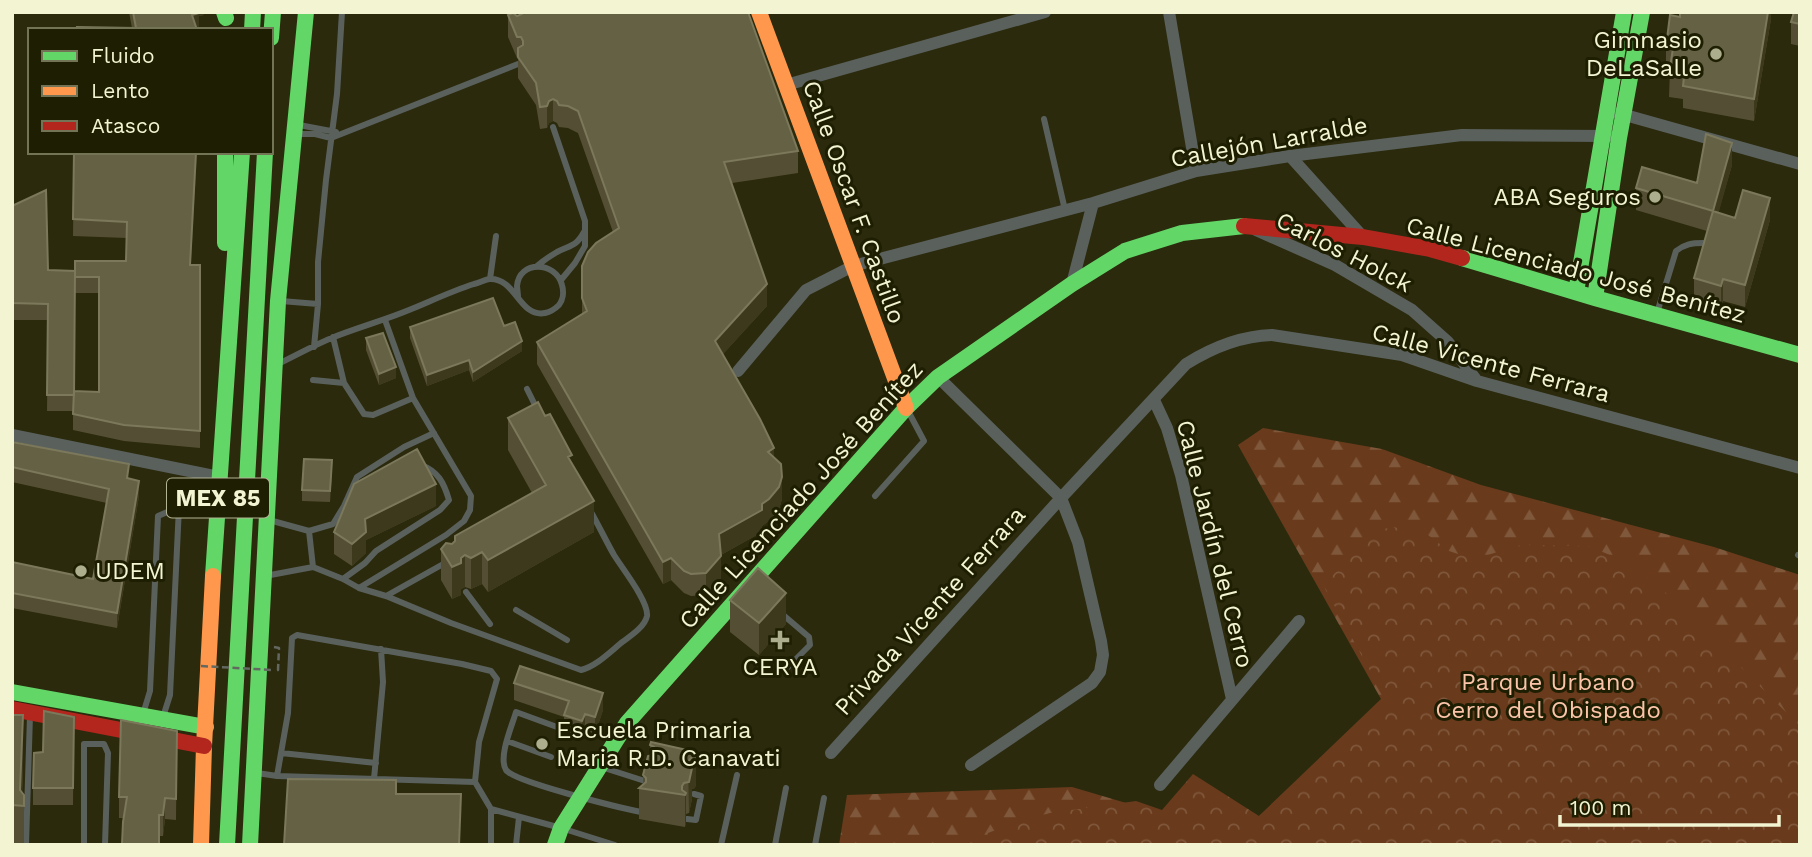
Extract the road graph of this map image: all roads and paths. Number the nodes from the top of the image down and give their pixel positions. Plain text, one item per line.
1 (306, 12) edge
2 (342, 12) edge
3 (759, 12) edge
4 (1045, 12) edge
5 (1169, 12) edge
6 (1624, 12) edge
7 (1642, 12) edge
8 (518, 64) edge
9 (786, 85) junction
10 (1606, 110) junction
11 (1623, 114) junction
12 (1044, 119) dead end
13 (553, 127) dead end
14 (295, 129) junction
15 (332, 134) junction
16 (1611, 137) junction
17 (225, 154) edge
18 (242, 154) edge
19 (265, 154) edge
20 (1290, 156) junction
21 (1800, 164) edge
22 (1196, 171) junction
23 (1093, 203) junction
24 (1065, 210) junction
25 (1246, 226) junction
26 (585, 231) junction
27 (496, 236) dead end
28 (1363, 237) junction
29 (1703, 243) edge
30 (536, 266) junction
31 (853, 266) junction
32 (490, 279) junction
33 (561, 280) junction
34 (1072, 284) junction
35 (1576, 292) junction
36 (518, 296) junction
37 (1595, 298) junction
38 (231, 299) junction
39 (278, 301) junction
40 (318, 304) junction
41 (1656, 315) junction
42 (385, 320) junction
43 (333, 337) junction
44 (314, 347) junction
45 (1800, 355) edge
46 (275, 366) junction
47 (738, 371) dead end
48 (938, 377) junction
49 (313, 380) dead end
50 (1477, 381) junction
51 (344, 383) junction
52 (527, 389) dead end
53 (413, 398) junction
54 (1154, 400) junction
55 (906, 408) junction
56 (539, 413) edge
57 (434, 433) junction
58 (12, 435) edge
59 (418, 464) edge
60 (1800, 468) edge
61 (219, 485) junction
62 (875, 496) dead end
63 (356, 498) edge
64 (1062, 498) junction
65 (344, 506) junction
66 (179, 507) junction
67 (590, 508) edge
68 (266, 520) junction
69 (309, 531) junction
70 (313, 567) junction
71 (450, 571) edge
72 (264, 576) junction
73 (343, 579) junction
74 (359, 588) junction
75 (466, 592) dead end
76 (386, 596) junction
77 (516, 610) dead end
78 (781, 612) edge
79 (1299, 621) dead end
80 (491, 624) dead end
81 (567, 640) dead end
82 (381, 649) junction
83 (201, 666) dead end
84 (786, 669) dead end
85 (272, 670) dead end
86 (12, 692) edge
87 (1232, 699) junction
88 (12, 709) edge
89 (30, 713) junction
90 (143, 716) junction
91 (163, 719) junction
92 (95, 726) junction
93 (206, 727) junction
94 (557, 727) dead end
95 (507, 741) junction
96 (94, 743) junction
97 (204, 746) junction
98 (30, 750) junction
99 (21, 751) edge
100 (281, 753) junction
101 (831, 753) dead end
102 (551, 757) dead end
103 (376, 764) junction
104 (971, 765) dead end
105 (600, 766) junction
106 (253, 773) junction
107 (737, 775) dead end
108 (277, 776) junction
109 (374, 779) junction
110 (475, 782) junction
111 (649, 782) edge
112 (1160, 785) dead end
113 (786, 788) dead end
114 (694, 794) edge
115 (581, 796) junction
116 (824, 798) dead end
117 (491, 809) junction
118 (641, 812) dead end
119 (519, 817) junction
120 (687, 820) dead end
121 (561, 828) junction
122 (199, 839) edge
123 (26, 845) edge
124 (84, 845) edge
125 (105, 845) edge
126 (227, 845) edge
127 (250, 845) edge
128 (491, 845) edge
129 (516, 845) edge
130 (555, 845) edge
131 (615, 845) edge
132 (721, 845) edge
133 (775, 845) edge
134 (815, 845) edge

1 - 14 main road, MEX 85
2 - 15 lane
3 - 9 main road, Calle Oscar F. Castillo
4 - 9 street
5 - 22 street
6 - 10 main road
7 - 11 main road
8 - 15 lane
9 - 31 main road, Calle Oscar F. Castillo
10 - 11 street
10 - 16 main road
11 - 16 main road
11 - 21 street
12 - 24 lane
13 - 26 lane
14 - 15 lane
14 - 39 main road, MEX 85
15 - 40 lane
16 - 20 street, Callejón Larralde
16 - 35 main road
16 - 37 main road
17 - 38 main road
18 - 38 main road, MEX 85
19 - 126 main road, MEX 85
20 - 22 street, Callejón Larralde
20 - 28 street
22 - 23 street, Callejón Larralde
23 - 24 street, Callejón Larralde
23 - 34 street
24 - 31 street, Callejón Larralde
25 - 28 main road, Calle Licenciado José Benítez
25 - 34 main road, Calle Licenciado José Benítez
25 - 50 street, Carlos Holck
26 - 30 lane
26 - 33 lane
27 - 32 lane
28 - 35 main road, Calle Licenciado José Benítez
29 - 41 lane
30 - 33 lane
30 - 36 lane
31 - 47 street, Callejón Larralde
31 - 55 main road, Calle Oscar F. Castillo
32 - 36 lane
32 - 42 lane
33 - 36 lane
34 - 48 main road, Calle Licenciado José Benítez
35 - 37 main road, Calle Licenciado José Benítez
37 - 41 main road, Calle Licenciado José Benítez
38 - 61 main road, MEX 85
39 - 40 lane
39 - 46 main road, MEX 85
40 - 44 lane
41 - 45 main road, Calle Licenciado José Benítez
42 - 43 lane
42 - 53 lane
43 - 44 lane
43 - 51 lane
44 - 46 lane
46 - 68 main road, MEX 85
48 - 55 main road, Calle Licenciado José Benítez
48 - 64 street
49 - 51 lane
50 - 54 street, Calle Vicente Ferrara
50 - 60 street, Calle Vicente Ferrara
51 - 53 lane
52 - 56 lane
53 - 57 lane
54 - 64 street, Calle Vicente Ferrara
54 - 87 street, Calle Jardín del Cerro
55 - 62 lane
55 - 105 main road, Calle Licenciado José Benítez
57 - 65 lane
57 - 74 lane
58 - 61 street
59 - 73 lane
61 - 66 lane
61 - 93 main road, MEX 85
63 - 65 lane
64 - 101 street, Privada Vicente Ferrara
64 - 104 street
65 - 69 lane
66 - 90 lane
66 - 91 lane
67 - 76 lane
68 - 69 lane
68 - 72 main road, MEX 85
69 - 70 lane
70 - 72 lane
70 - 73 lane
71 - 76 lane
72 - 106 main road, MEX 85
73 - 74 lane
74 - 76 lane
75 - 80 lane
77 - 81 lane
78 - 84 lane
79 - 87 street
82 - 100 lane
82 - 103 lane
82 - 110 lane
83 - 85 path, bridge
86 - 90 main road
87 - 112 street
88 - 89 main road
89 - 92 main road
89 - 98 lane
90 - 91 main road
91 - 93 main road
92 - 96 lane
92 - 97 main road
93 - 97 main road, MEX 85
94 - 95 lane
95 - 102 lane
95 - 115 lane
96 - 124 lane
96 - 125 lane
97 - 122 main road, MEX 85
98 - 99 lane
98 - 123 lane
100 - 103 lane
100 - 108 lane
103 - 109 lane
105 - 111 lane
105 - 115 main road, Calle Licenciado José Benítez
106 - 108 lane
106 - 127 main road, MEX 85
107 - 132 lane
108 - 109 lane
109 - 110 lane
110 - 117 lane
113 - 133 lane
114 - 120 lane
115 - 118 lane
115 - 121 main road, Calle Licenciado José Benítez
116 - 134 lane
117 - 119 lane
117 - 128 lane
119 - 121 lane
119 - 129 lane
121 - 130 main road, Calle Licenciado José Benítez
121 - 131 lane

